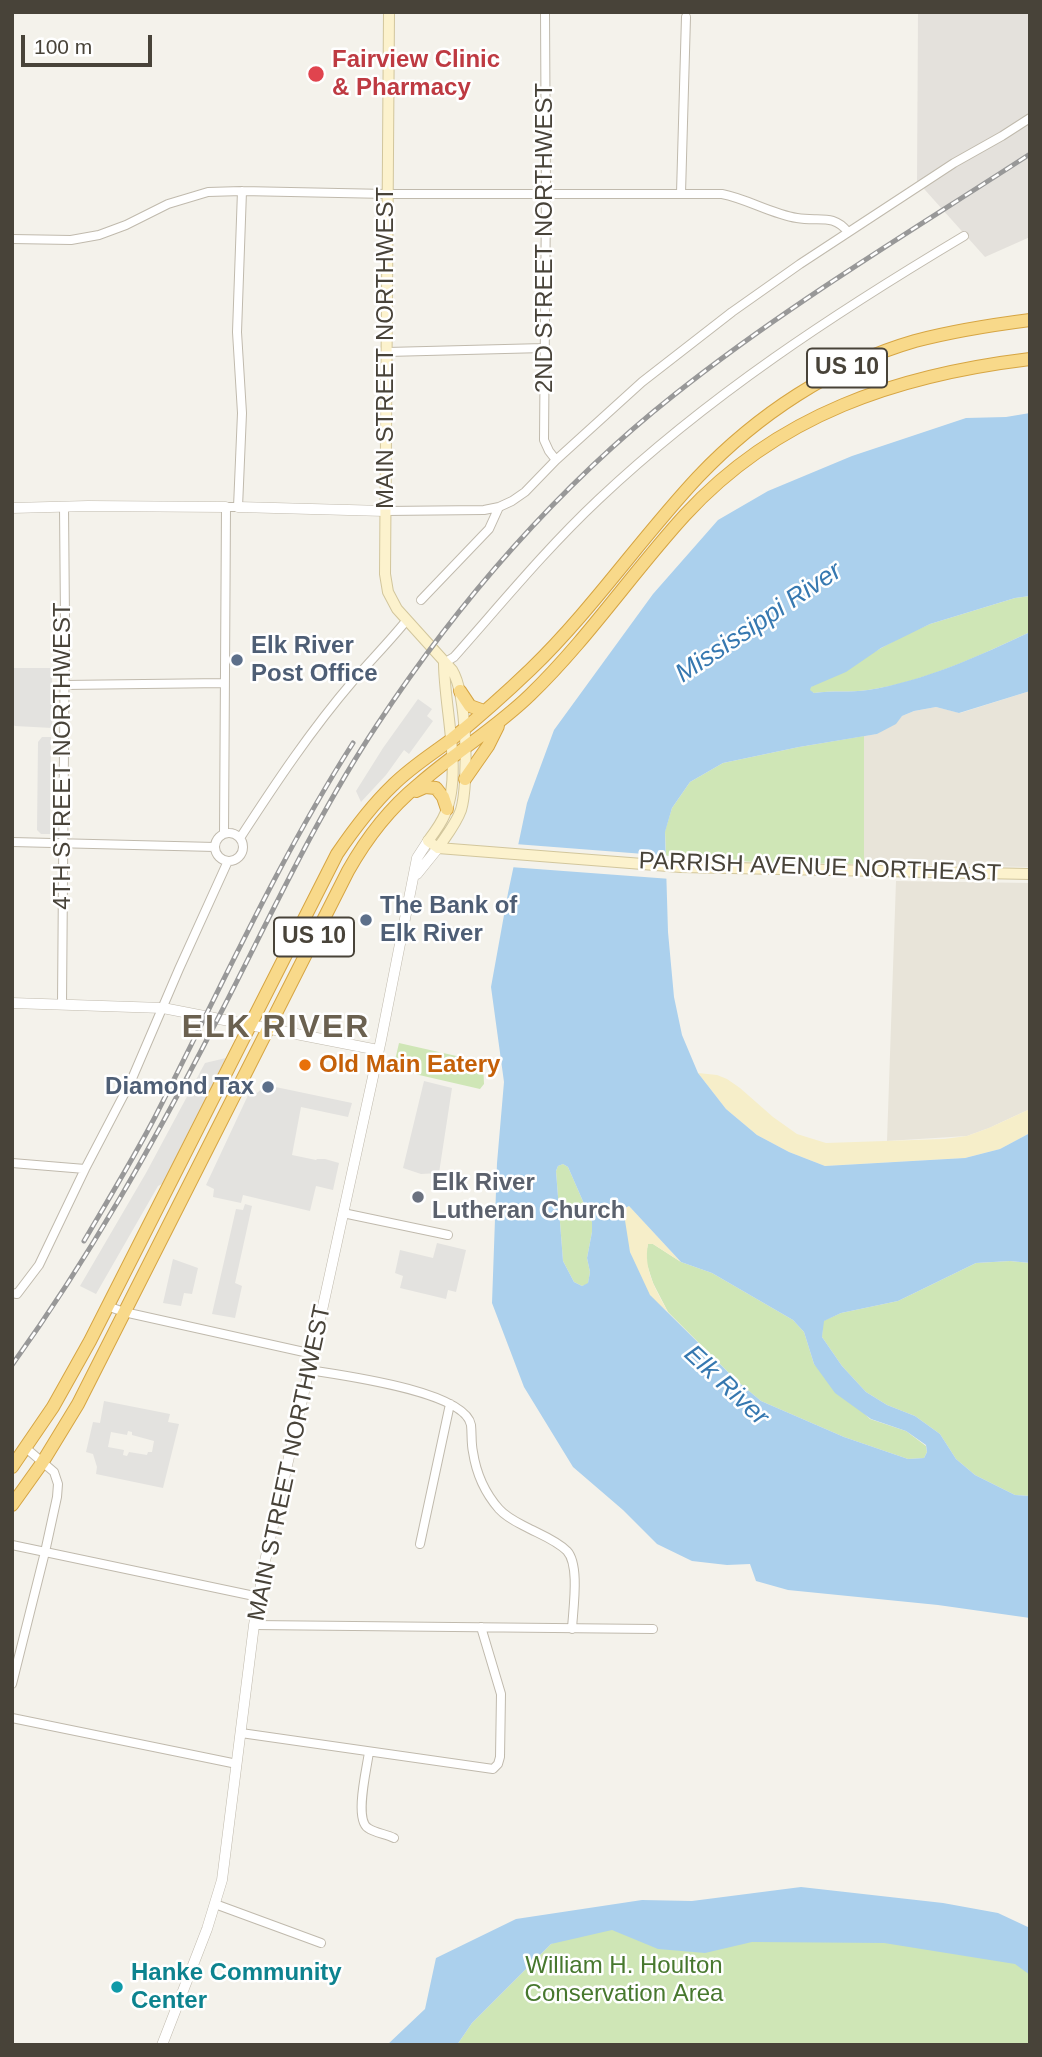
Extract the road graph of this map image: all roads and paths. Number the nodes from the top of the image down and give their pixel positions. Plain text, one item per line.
1 (389, 12) edge
2 (545, 12) edge
3 (686, 17) dead end
4 (1030, 118) edge
5 (242, 191) junction
6 (387, 194) junction
7 (547, 194) junction
8 (681, 194) junction
9 (848, 232) junction
10 (964, 236) dead end
11 (12, 239) edge
12 (1030, 320) edge
13 (544, 348) junction
14 (387, 352) junction
15 (1030, 359) edge
16 (556, 460) junction
17 (226, 507) junction
18 (238, 507) junction
19 (499, 507) junction
20 (12, 508) edge
21 (64, 508) junction
22 (385, 511) junction
23 (421, 600) dead end
24 (407, 621) junction
25 (444, 663) junction
26 (224, 682) junction
27 (64, 685) junction
28 (460, 691) junction
29 (484, 711) junction
30 (499, 723) junction
31 (463, 729) junction
32 (451, 739) junction
33 (465, 749) junction
34 (452, 758) junction
35 (465, 779) junction
36 (406, 795) junction
37 (447, 809) junction
38 (453, 825) junction
39 (224, 834) junction
40 (240, 838) junction
41 (428, 841) junction
42 (12, 842) edge
43 (62, 844) junction
44 (215, 847) junction
45 (438, 848) junction
46 (463, 850) junction
47 (228, 861) junction
48 (1030, 874) edge
49 (415, 877) junction
50 (12, 1003) edge
51 (62, 1004) junction
52 (163, 1007) junction
53 (249, 1026) junction
54 (267, 1029) junction
55 (379, 1050) junction
56 (12, 1163) edge
57 (85, 1169) junction
58 (343, 1213) junction
59 (449, 1235) dead end
60 (15, 1294) edge
61 (107, 1306) junction
62 (124, 1312) junction
63 (313, 1354) junction
64 (309, 1370) junction
65 (450, 1404) junction
66 (27, 1449) junction
67 (42, 1463) junction
68 (12, 1467) edge
69 (12, 1505) edge
70 (420, 1544) dead end
71 (12, 1545) edge
72 (45, 1552) junction
73 (259, 1597) junction
74 (254, 1625) junction
75 (481, 1628) junction
76 (572, 1629) junction
77 (653, 1629) dead end
78 (12, 1684) edge
79 (12, 1718) edge
80 (241, 1733) junction
81 (369, 1752) junction
82 (237, 1764) junction
83 (394, 1838) dead end
84 (215, 1904) junction
85 (321, 1943) dead end
86 (162, 2045) edge

1 - 6 main road, MAIN STREET NORTHWEST
2 - 7 street, 2ND STREET NORTHWEST
3 - 8 street
4 - 9 street
5 - 6 street
5 - 11 street
5 - 18 street
6 - 7 street
6 - 14 main road, MAIN STREET NORTHWEST
7 - 8 street
7 - 13 street, 2ND STREET NORTHWEST
8 - 9 street
9 - 16 street
10 - 25 street
12 - 29 highway, US 10
13 - 14 street
13 - 16 street, 2ND STREET NORTHWEST
14 - 22 main road, MAIN STREET NORTHWEST
15 - 30 highway, US 10
16 - 19 street
17 - 18 street
17 - 21 street
17 - 26 street
18 - 22 street
19 - 22 street
19 - 23 street
20 - 21 street
21 - 27 street, 4TH STREET NORTHWEST
22 - 24 main road, MAIN STREET NORTHWEST
24 - 25 main road, MAIN STREET NORTHWEST
24 - 40 street
25 - 28 main road, MAIN STREET NORTHWEST
25 - 32 main road, MAIN STREET NORTHWEST
26 - 27 street
26 - 39 street
27 - 43 street, 4TH STREET NORTHWEST
28 - 29 highway
28 - 31 main road, MAIN STREET NORTHWEST
29 - 31 highway, US 10
30 - 33 highway, US 10
30 - 35 highway
31 - 32 highway, US 10
31 - 33 main road, MAIN STREET NORTHWEST
32 - 34 main road, MAIN STREET NORTHWEST
32 - 53 highway, US 10
33 - 34 highway, US 10
33 - 35 main road, MAIN STREET NORTHWEST
34 - 36 highway, US 10
34 - 37 main road, MAIN STREET NORTHWEST
35 - 38 main road, MAIN STREET NORTHWEST
36 - 37 highway
36 - 54 highway, US 10
37 - 41 main road, MAIN STREET NORTHWEST
38 - 45 main road, MAIN STREET NORTHWEST
38 - 46 main road
39 - 40 street
39 - 44 street
40 - 47 street
41 - 45 main road
41 - 49 street, MAIN STREET NORTHWEST
42 - 43 street
43 - 44 street
43 - 51 street, 4TH STREET NORTHWEST
44 - 47 street
45 - 46 main road, PARRISH AVENUE NORTHEAST
45 - 49 street, MAIN STREET NORTHWEST
46 - 48 main road, PARRISH AVENUE NORTHEAST
47 - 52 street
49 - 55 street, MAIN STREET NORTHWEST
50 - 51 street
51 - 52 street
52 - 53 street
52 - 57 street
53 - 54 street
53 - 61 highway, US 10
54 - 55 street
54 - 62 highway, US 10
55 - 58 street, MAIN STREET NORTHWEST
56 - 57 street
57 - 60 street
58 - 59 street
58 - 63 street, MAIN STREET NORTHWEST
61 - 62 street
61 - 66 highway, US 10
62 - 63 street
62 - 67 highway, US 10
63 - 64 street, MAIN STREET NORTHWEST
64 - 65 street
64 - 73 street, MAIN STREET NORTHWEST
65 - 70 street
65 - 76 street
66 - 67 street
66 - 68 highway, US 10
67 - 69 highway, US 10
67 - 72 street
71 - 72 street
72 - 73 street
72 - 78 street
73 - 74 street, MAIN STREET NORTHWEST
74 - 75 street
74 - 80 street, MAIN STREET NORTHWEST
75 - 76 street
75 - 81 street
76 - 77 street
79 - 82 street
80 - 81 street
80 - 82 street, MAIN STREET NORTHWEST
81 - 83 street
82 - 84 street, MAIN STREET NORTHWEST
84 - 85 street
84 - 86 street, MAIN STREET NORTHWEST

